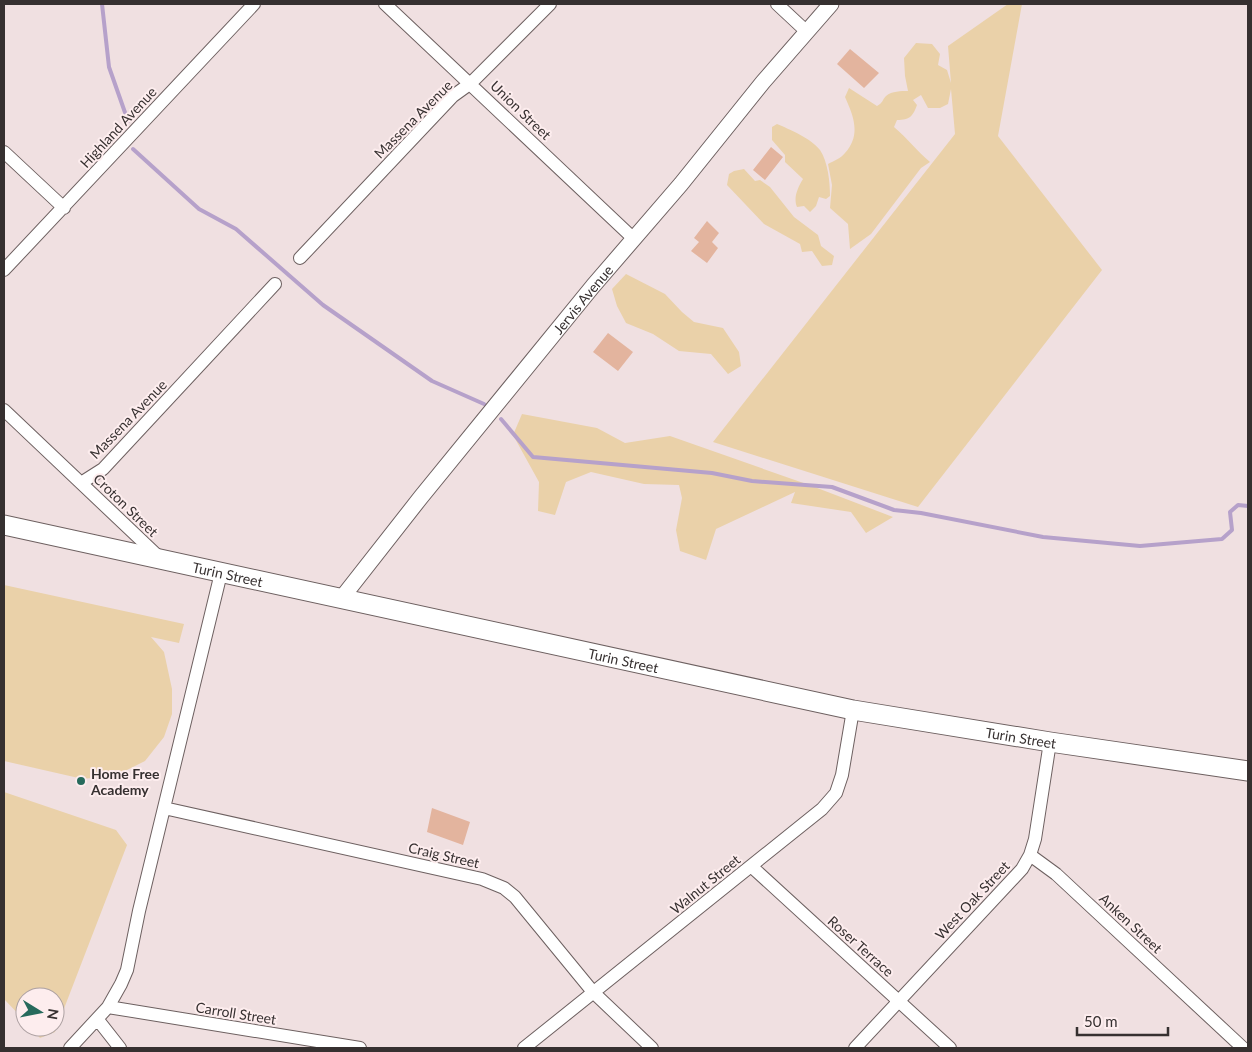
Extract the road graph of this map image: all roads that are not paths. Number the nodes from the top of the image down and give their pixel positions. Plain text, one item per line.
1 (254, 4) edge
2 (385, 4) edge
3 (550, 4) edge
4 (777, 4) edge
5 (831, 4) edge
6 (807, 32) junction
7 (471, 83) junction
8 (4, 152) edge
9 (64, 208) junction
10 (634, 239) junction
11 (300, 258) dead end
12 (4, 270) edge
13 (275, 284) dead end
14 (4, 410) edge
15 (81, 483) junction
16 (4, 525) edge
17 (161, 560) junction
18 (221, 573) junction
19 (341, 600) junction
20 (853, 710) junction
21 (1050, 742) junction
22 (1248, 771) edge
23 (164, 808) junction
24 (1030, 855) junction
25 (751, 866) junction
26 (593, 992) junction
27 (899, 1001) junction
28 (108, 1007) junction
29 (98, 1020) junction
30 (70, 1048) edge
31 (120, 1048) edge
32 (360, 1048) edge
33 (524, 1048) edge
34 (652, 1048) edge
35 (855, 1048) edge
36 (950, 1048) edge
37 (1243, 1048) edge

1 - 9 street, Highland Avenue
2 - 7 street, Union Street
3 - 7 street, Massena Avenue
4 - 6 street
5 - 6 street, Jervis Avenue
6 - 10 street, Jervis Avenue
7 - 10 street, Union Street
7 - 11 street, Massena Avenue
8 - 9 street
9 - 12 street, Highland Avenue
10 - 19 street, Jervis Avenue
13 - 15 street, Massena Avenue
14 - 15 street, Croton Street
15 - 17 street, Croton Street
16 - 17 main road, Turin Street
17 - 18 main road, Turin Street
18 - 19 main road, Turin Street
18 - 23 street
19 - 20 main road, Turin Street
20 - 21 main road, Turin Street
20 - 25 street, Walnut Street
21 - 22 main road, Turin Street
21 - 24 street, West Oak Street
23 - 26 street, Craig Street
23 - 28 street
24 - 27 street, West Oak Street
24 - 37 street, Anken Street
25 - 26 street, Walnut Street
25 - 27 street, Roser Terrace
26 - 33 street, Walnut Street
26 - 34 street, Craig Street
27 - 35 street, West Oak Street
27 - 36 street, Roser Terrace
28 - 29 street
28 - 32 street, Carroll Street
29 - 30 street
29 - 31 street

